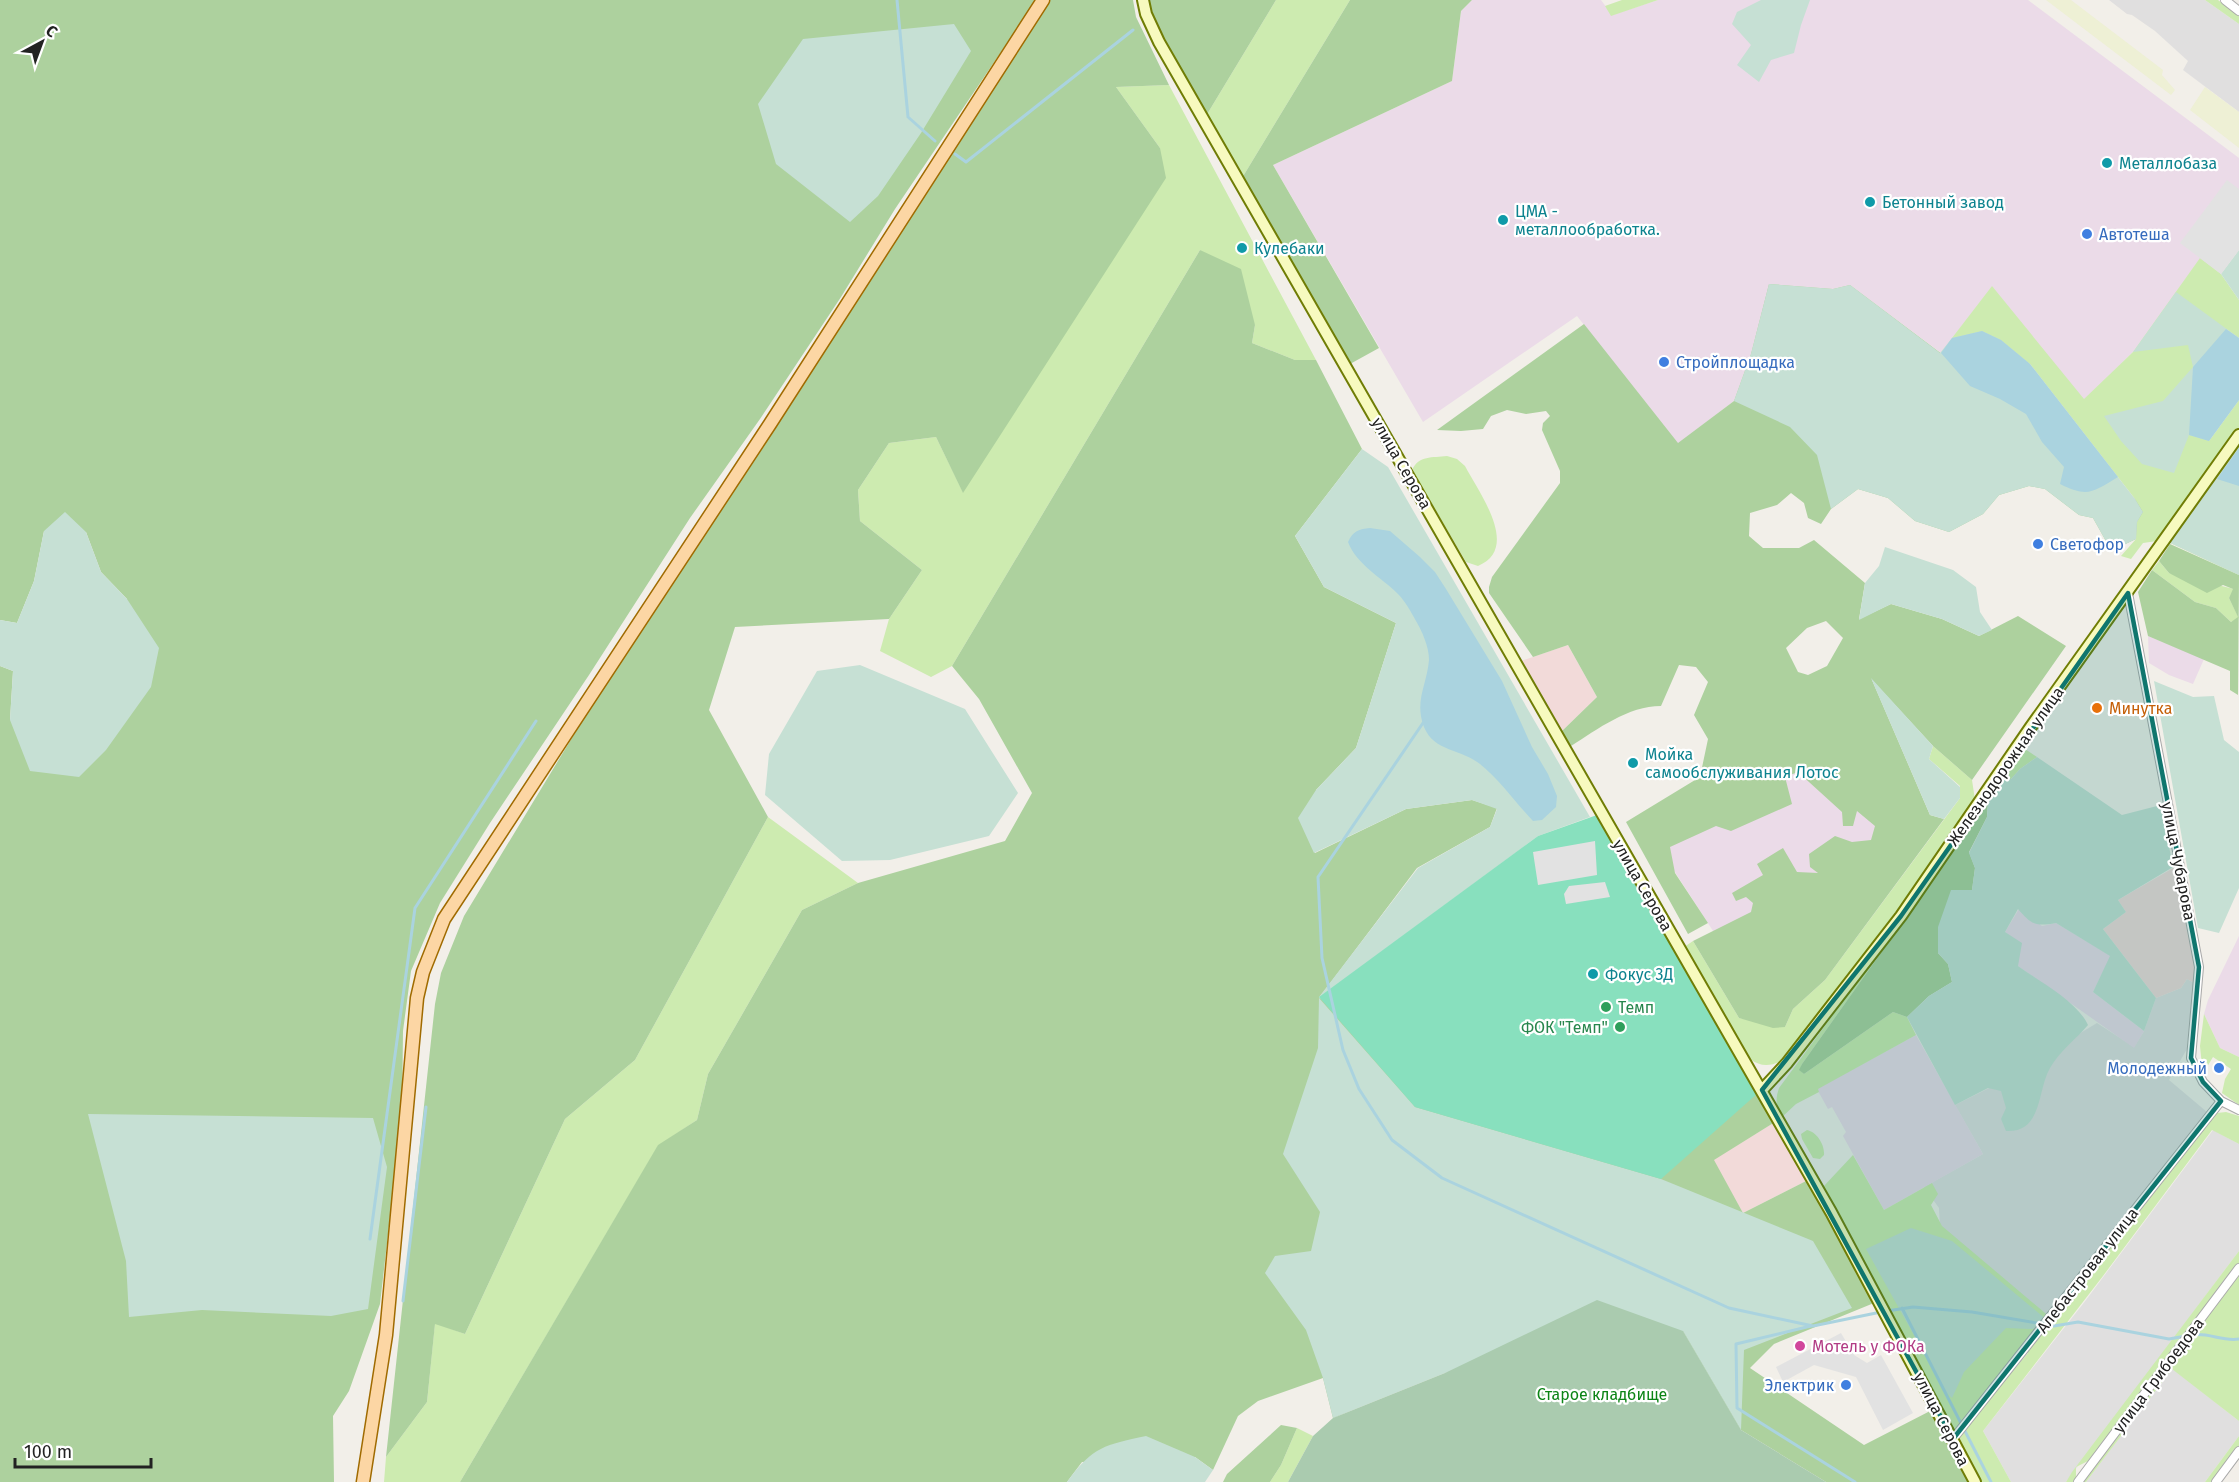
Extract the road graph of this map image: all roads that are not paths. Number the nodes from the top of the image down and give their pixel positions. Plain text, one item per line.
1 (1042, 0) edge
2 (1143, 0) edge
3 (2225, 0) edge
4 (2239, 11) edge
5 (2239, 435) edge
6 (2128, 593) junction
7 (1762, 1090) junction
8 (2221, 1101) junction
9 (2239, 1110) edge
10 (2239, 1268) edge
11 (1953, 1439) junction
12 (2239, 1451) edge
13 (363, 1482) edge
14 (1975, 1482) edge
15 (2078, 1482) edge
16 (2216, 1482) edge

1 - 13 main road
2 - 7 main road, улица Серова
3 - 4 street
5 - 6 main road, Железнодорожная улица
6 - 7 main road, Железнодорожная улица
6 - 8 street, улица Чубарова
7 - 11 main road, улица Серова
8 - 9 street, улица Чубарова
8 - 11 street, Алебастровая улица
10 - 15 street, улица Грибоедова
11 - 14 main road, улица Серова
12 - 16 street

